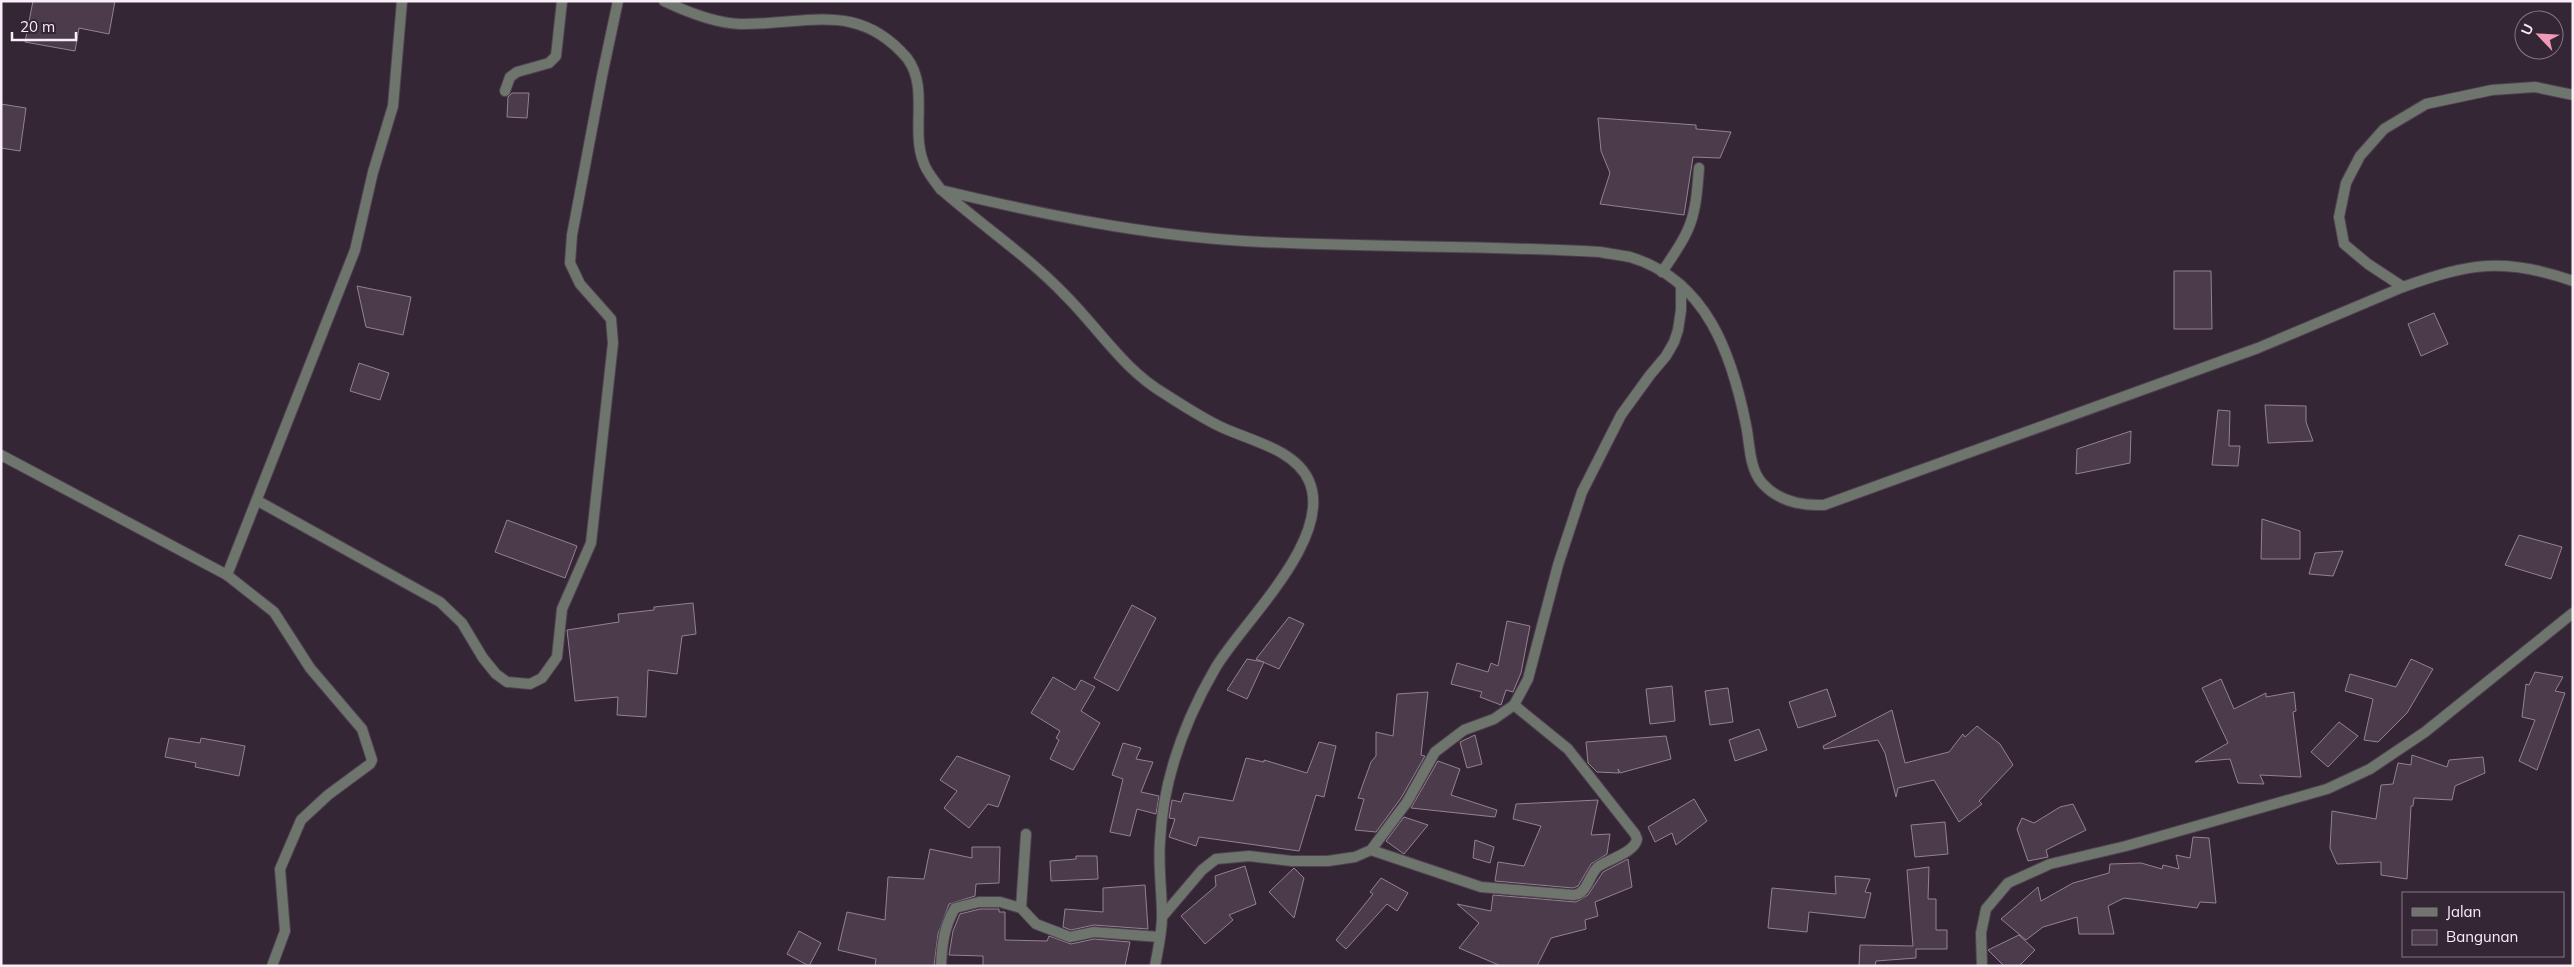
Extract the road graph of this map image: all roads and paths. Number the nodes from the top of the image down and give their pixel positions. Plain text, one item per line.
1 (402, 1) edge
2 (562, 1) edge
3 (618, 1) edge
4 (664, 1) edge
5 (505, 91) dead end
6 (2573, 95) edge
7 (1699, 168) dead end
8 (941, 190) junction
9 (1662, 272) junction
10 (2573, 282) edge
11 (1681, 285) junction
12 (2403, 287) junction
13 (1, 455) edge
14 (258, 501) junction
15 (227, 576) junction
16 (2573, 612) edge
17 (1514, 705) junction
18 (1026, 834) dead end
19 (1371, 850) junction
20 (1021, 908) junction
21 (1162, 917) junction
22 (1160, 937) junction
23 (272, 966) edge
24 (941, 966) edge
25 (1155, 966) edge
26 (1982, 966) edge

1 - 14 street
2 - 5 street
3 - 14 street
4 - 8 street
6 - 12 street
7 - 9 street
8 - 9 street
8 - 21 street
9 - 11 street
10 - 12 street
11 - 12 street
11 - 17 street
13 - 15 street
14 - 15 street
15 - 23 street
16 - 26 street
17 - 19 street
17 - 19 street
18 - 20 street
19 - 21 street
20 - 22 street
20 - 24 street
21 - 22 street
22 - 25 street

